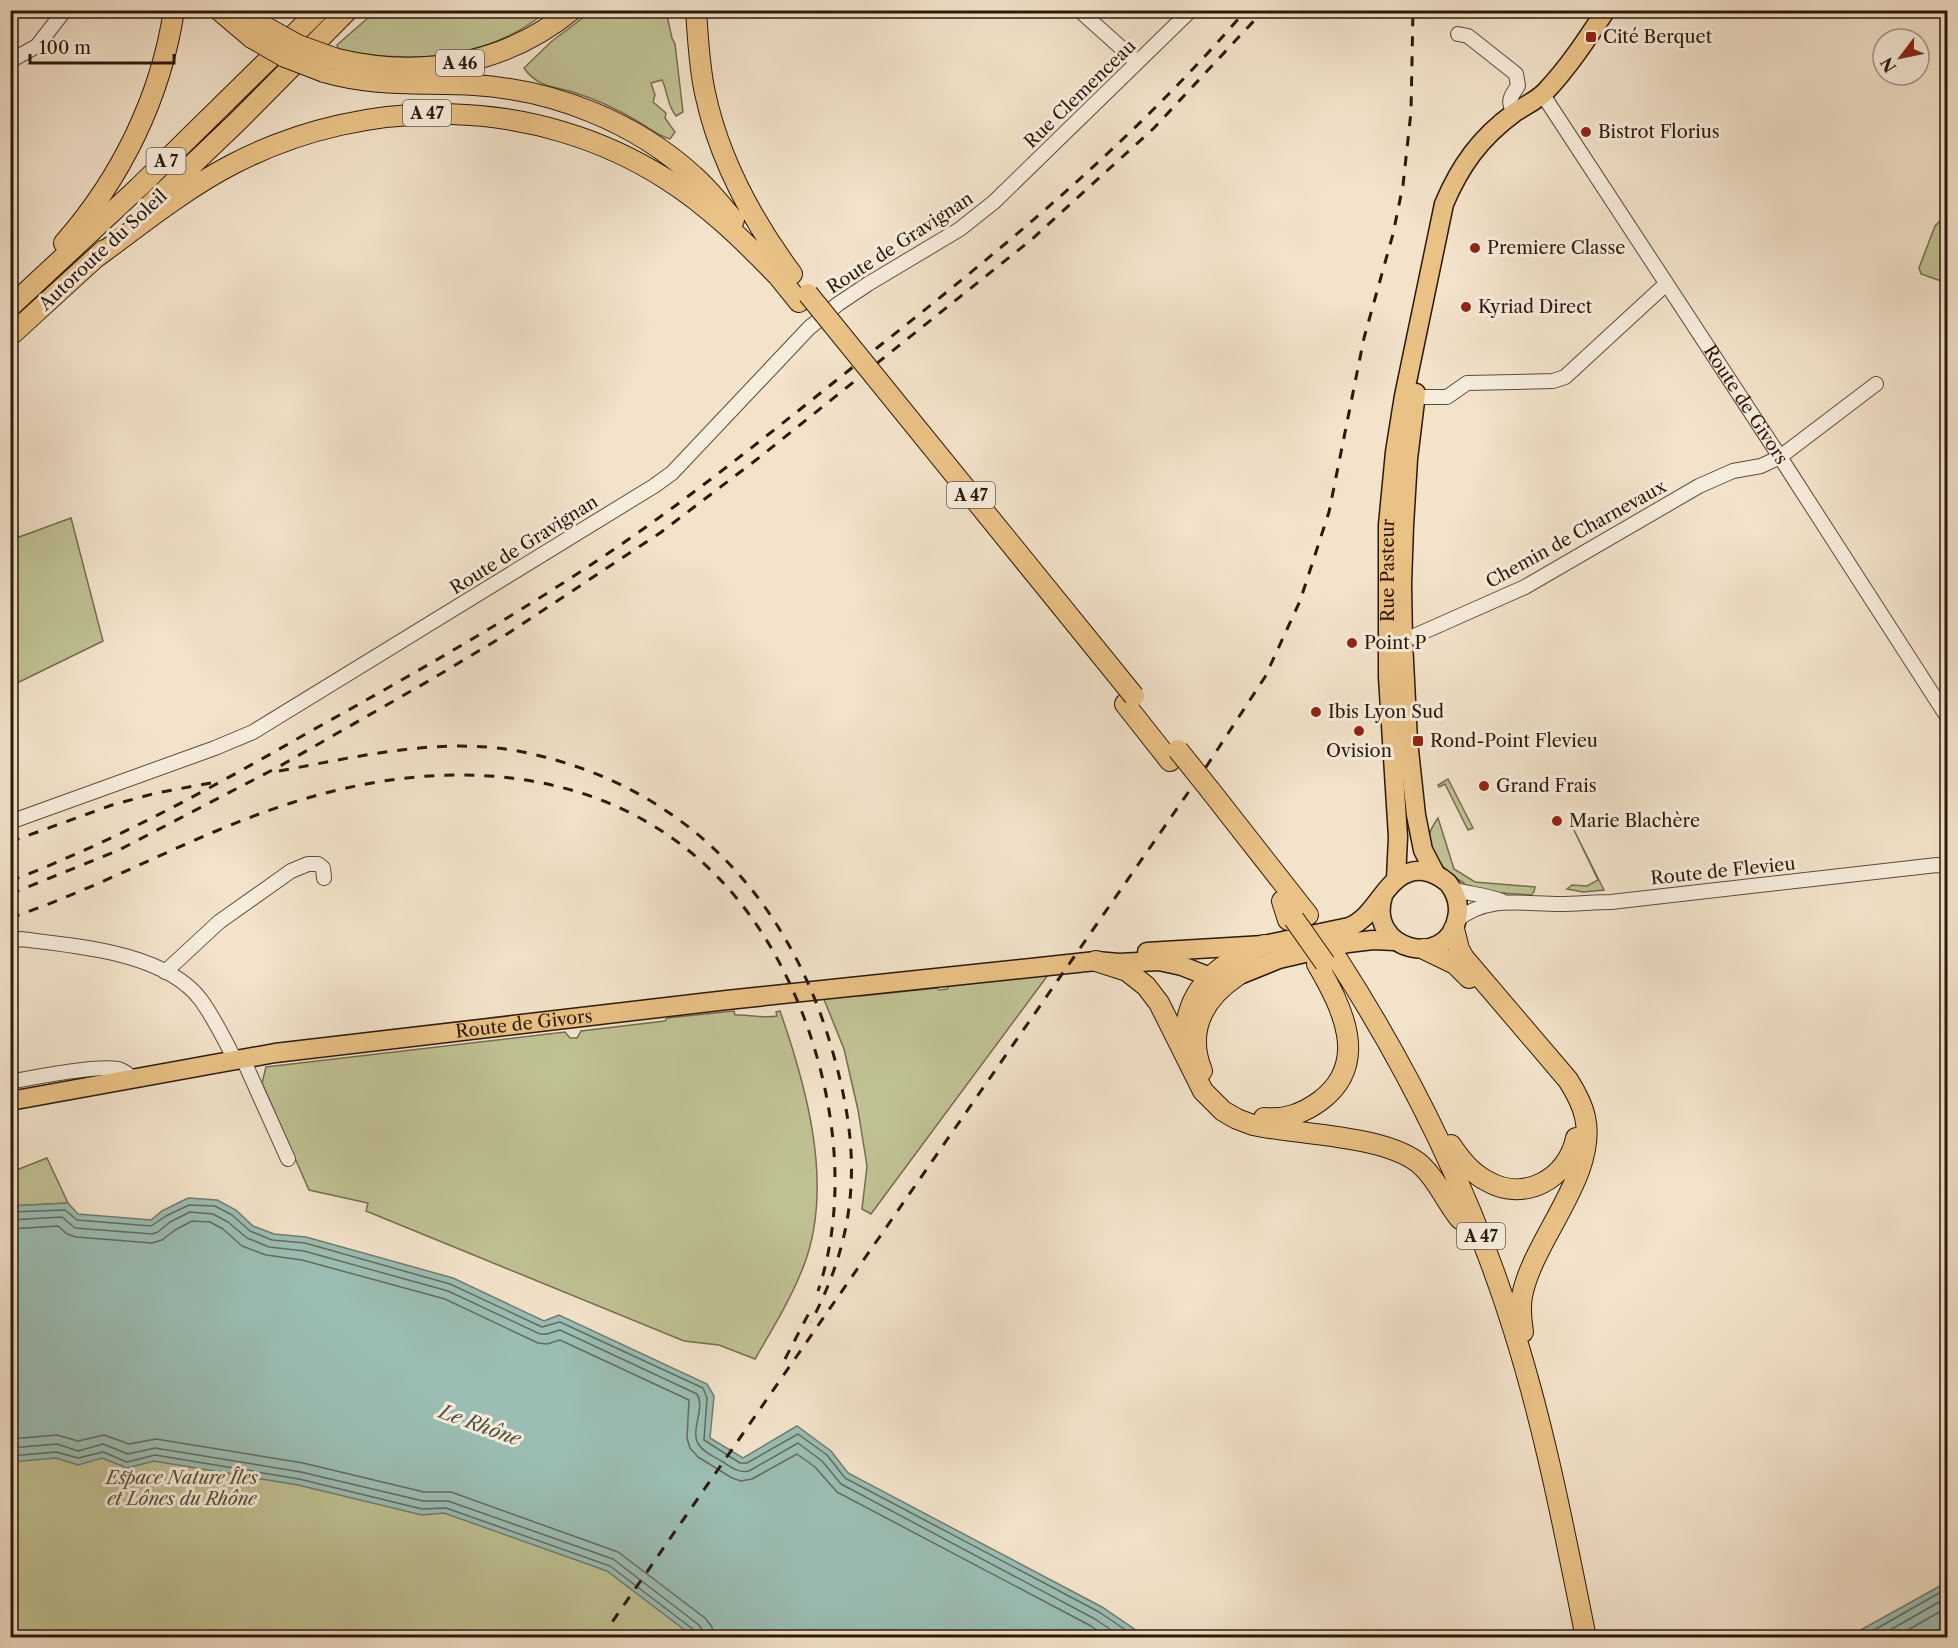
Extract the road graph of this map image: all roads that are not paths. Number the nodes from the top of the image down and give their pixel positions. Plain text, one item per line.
1 (65, 10) edge
2 (174, 10) edge
3 (219, 10) edge
4 (243, 10) edge
5 (319, 10) edge
6 (348, 10) edge
7 (572, 10) edge
8 (696, 10) edge
9 (709, 10) edge
10 (1079, 10) edge
11 (1191, 10) edge
12 (1595, 10) edge
13 (1605, 10) edge
14 (258, 32) junction
15 (1458, 34) dead end
16 (10, 61) edge
17 (1137, 62) junction
18 (331, 65) junction
19 (1543, 94) junction
20 (1515, 112) junction
21 (729, 167) junction
22 (994, 202) joint
23 (94, 259) junction
24 (776, 274) junction
25 (1666, 284) junction
26 (804, 298) junction
27 (10, 305) edge
28 (10, 336) edge
29 (1876, 384) dead end
30 (1410, 397) junction
31 (1780, 456) junction
32 (1396, 641) junction
33 (1947, 718) edge
34 (1206, 796) junction
35 (10, 822) edge
36 (1947, 866) edge
37 (1436, 875) junction
38 (324, 878) dead end
39 (1396, 879) junction
40 (1452, 889) junction
41 (1383, 896) junction
42 (1502, 901) junction
43 (1297, 918) junction
44 (1455, 924) junction
45 (16, 941) edge
46 (1395, 941) junction
47 (1264, 945) junction
48 (1192, 949) junction
49 (1424, 949) junction
50 (10, 950) edge
51 (1096, 961) junction
52 (1327, 962) junction
53 (165, 972) junction
54 (1213, 975) junction
55 (1237, 976) junction
56 (1210, 1001) junction
57 (1397, 1056) junction
58 (239, 1059) junction
59 (1187, 1059) junction
60 (133, 1078) junction
61 (10, 1082) edge
62 (10, 1101) edge
63 (288, 1159) dead end
64 (1460, 1218) junction
65 (1564, 1535) junction
66 (1575, 1638) edge
67 (1586, 1638) edge

1 - 16 street
2 - 27 highway
3 - 14 highway, A 47
4 - 14 highway
5 - 27 highway, Autoroute du Soleil / A 7
6 - 23 highway, Autoroute du Soleil / A 7
7 - 18 highway, A 46
8 - 21 highway, A 47
9 - 21 highway
10 - 17 street
11 - 17 street, Rue Clemenceau
12 - 20 main road, Rue Pasteur
13 - 19 main road, Rue Pasteur
14 - 18 highway, A 47, bridge
15 - 20 street
17 - 22 street, Rue Clemenceau
18 - 24 highway, A 47
19 - 20 main road, Rue Pasteur
19 - 25 street, Route de Givors
20 - 30 main road, Rue Pasteur
21 - 26 highway, A 47
22 - 35 street, Route de Gravignan
23 - 24 highway, A 47
23 - 28 highway, Autoroute du Soleil / A 7
24 - 26 highway, A 47
25 - 30 street
25 - 31 street, Route de Givors
26 - 34 highway, A 47
29 - 31 street, Chemin de Charnevaux
30 - 32 main road, Rue Pasteur
31 - 32 street, Chemin de Charnevaux
31 - 33 street, Route de Givors
32 - 37 main road, Rue Pasteur
32 - 39 main road, Rue Pasteur
34 - 43 highway, A 47
34 - 43 highway, A 47
36 - 42 street, Route de Flevieu
37 - 39 main road
37 - 40 main road
38 - 53 street
39 - 41 main road
40 - 42 street, Route de Flevieu
40 - 44 main road
41 - 46 main road
41 - 47 main road
42 - 44 street, Route de Flevieu
43 - 52 highway, A 47, bridge
44 - 49 main road
44 - 65 highway
45 - 50 street
45 - 53 street
46 - 49 main road
46 - 55 main road
47 - 48 main road
47 - 54 highway
48 - 51 main road
48 - 54 main road
49 - 57 highway
51 - 54 main road
51 - 58 main road, Route de Givors
51 - 59 highway
52 - 56 highway
52 - 57 highway, A 47
52 - 64 highway, A 47
53 - 58 street
54 - 55 main road
54 - 56 main road
54 - 59 highway
55 - 56 highway
57 - 65 highway, A 47
58 - 60 main road, Route de Givors
58 - 63 street
59 - 64 highway
60 - 61 street
60 - 62 main road, Route de Givors
64 - 66 highway, A 47
65 - 67 highway, A 47

